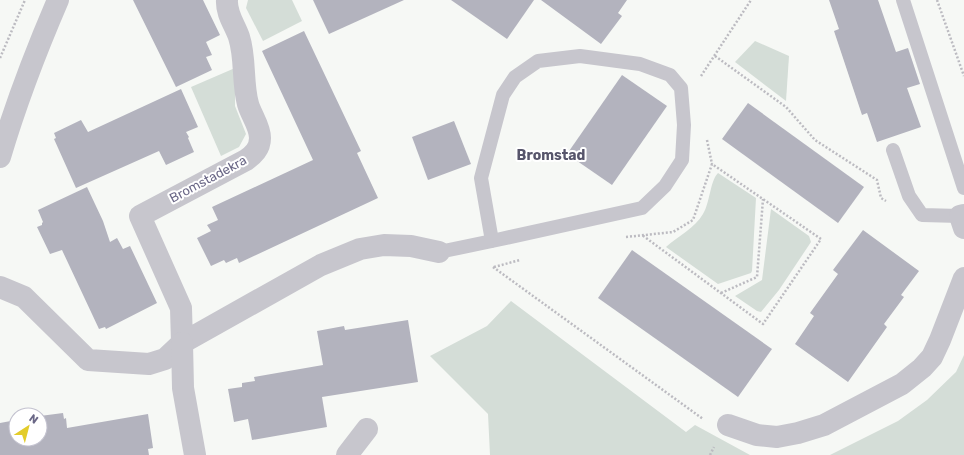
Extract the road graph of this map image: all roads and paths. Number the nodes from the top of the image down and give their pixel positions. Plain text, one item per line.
1 (25, 0) edge
2 (58, 0) edge
3 (227, 0) edge
4 (751, 0) edge
5 (903, 0) edge
6 (937, 0) edge
7 (714, 56) junction
8 (0, 58) edge
9 (964, 76) edge
10 (699, 79) dead end
11 (706, 135) dead end
12 (893, 150) dead end
13 (0, 157) edge
14 (712, 164) junction
15 (964, 188) edge
16 (763, 198) junction
17 (881, 198) dead end
18 (963, 220) edge
19 (642, 235) junction
20 (620, 237) dead end
21 (492, 240) junction
22 (464, 246) junction
23 (439, 252) joint
24 (524, 259) dead end
25 (494, 268) junction
26 (964, 278) edge
27 (0, 287) edge
28 (721, 293) junction
29 (182, 343) junction
30 (728, 425) joint
31 (367, 428) dead end
32 (196, 455) edge
33 (347, 455) edge

1 - 8 path
2 - 13 street
3 - 29 street, Bromstadekra
4 - 7 path
5 - 15 lane
6 - 9 path
7 - 10 path
7 - 17 path
11 - 14 path
12 - 18 lane
14 - 16 path
14 - 19 path
16 - 28 path
16 - 28 path
19 - 20 path
19 - 28 path
21 - 21 lane
21 - 22 lane
22 - 23 lane
22 - 25 path
23 - 29 street
24 - 25 path
25 - 30 path
26 - 30 street
27 - 29 street
29 - 32 street, Bromstadekra
31 - 33 street

